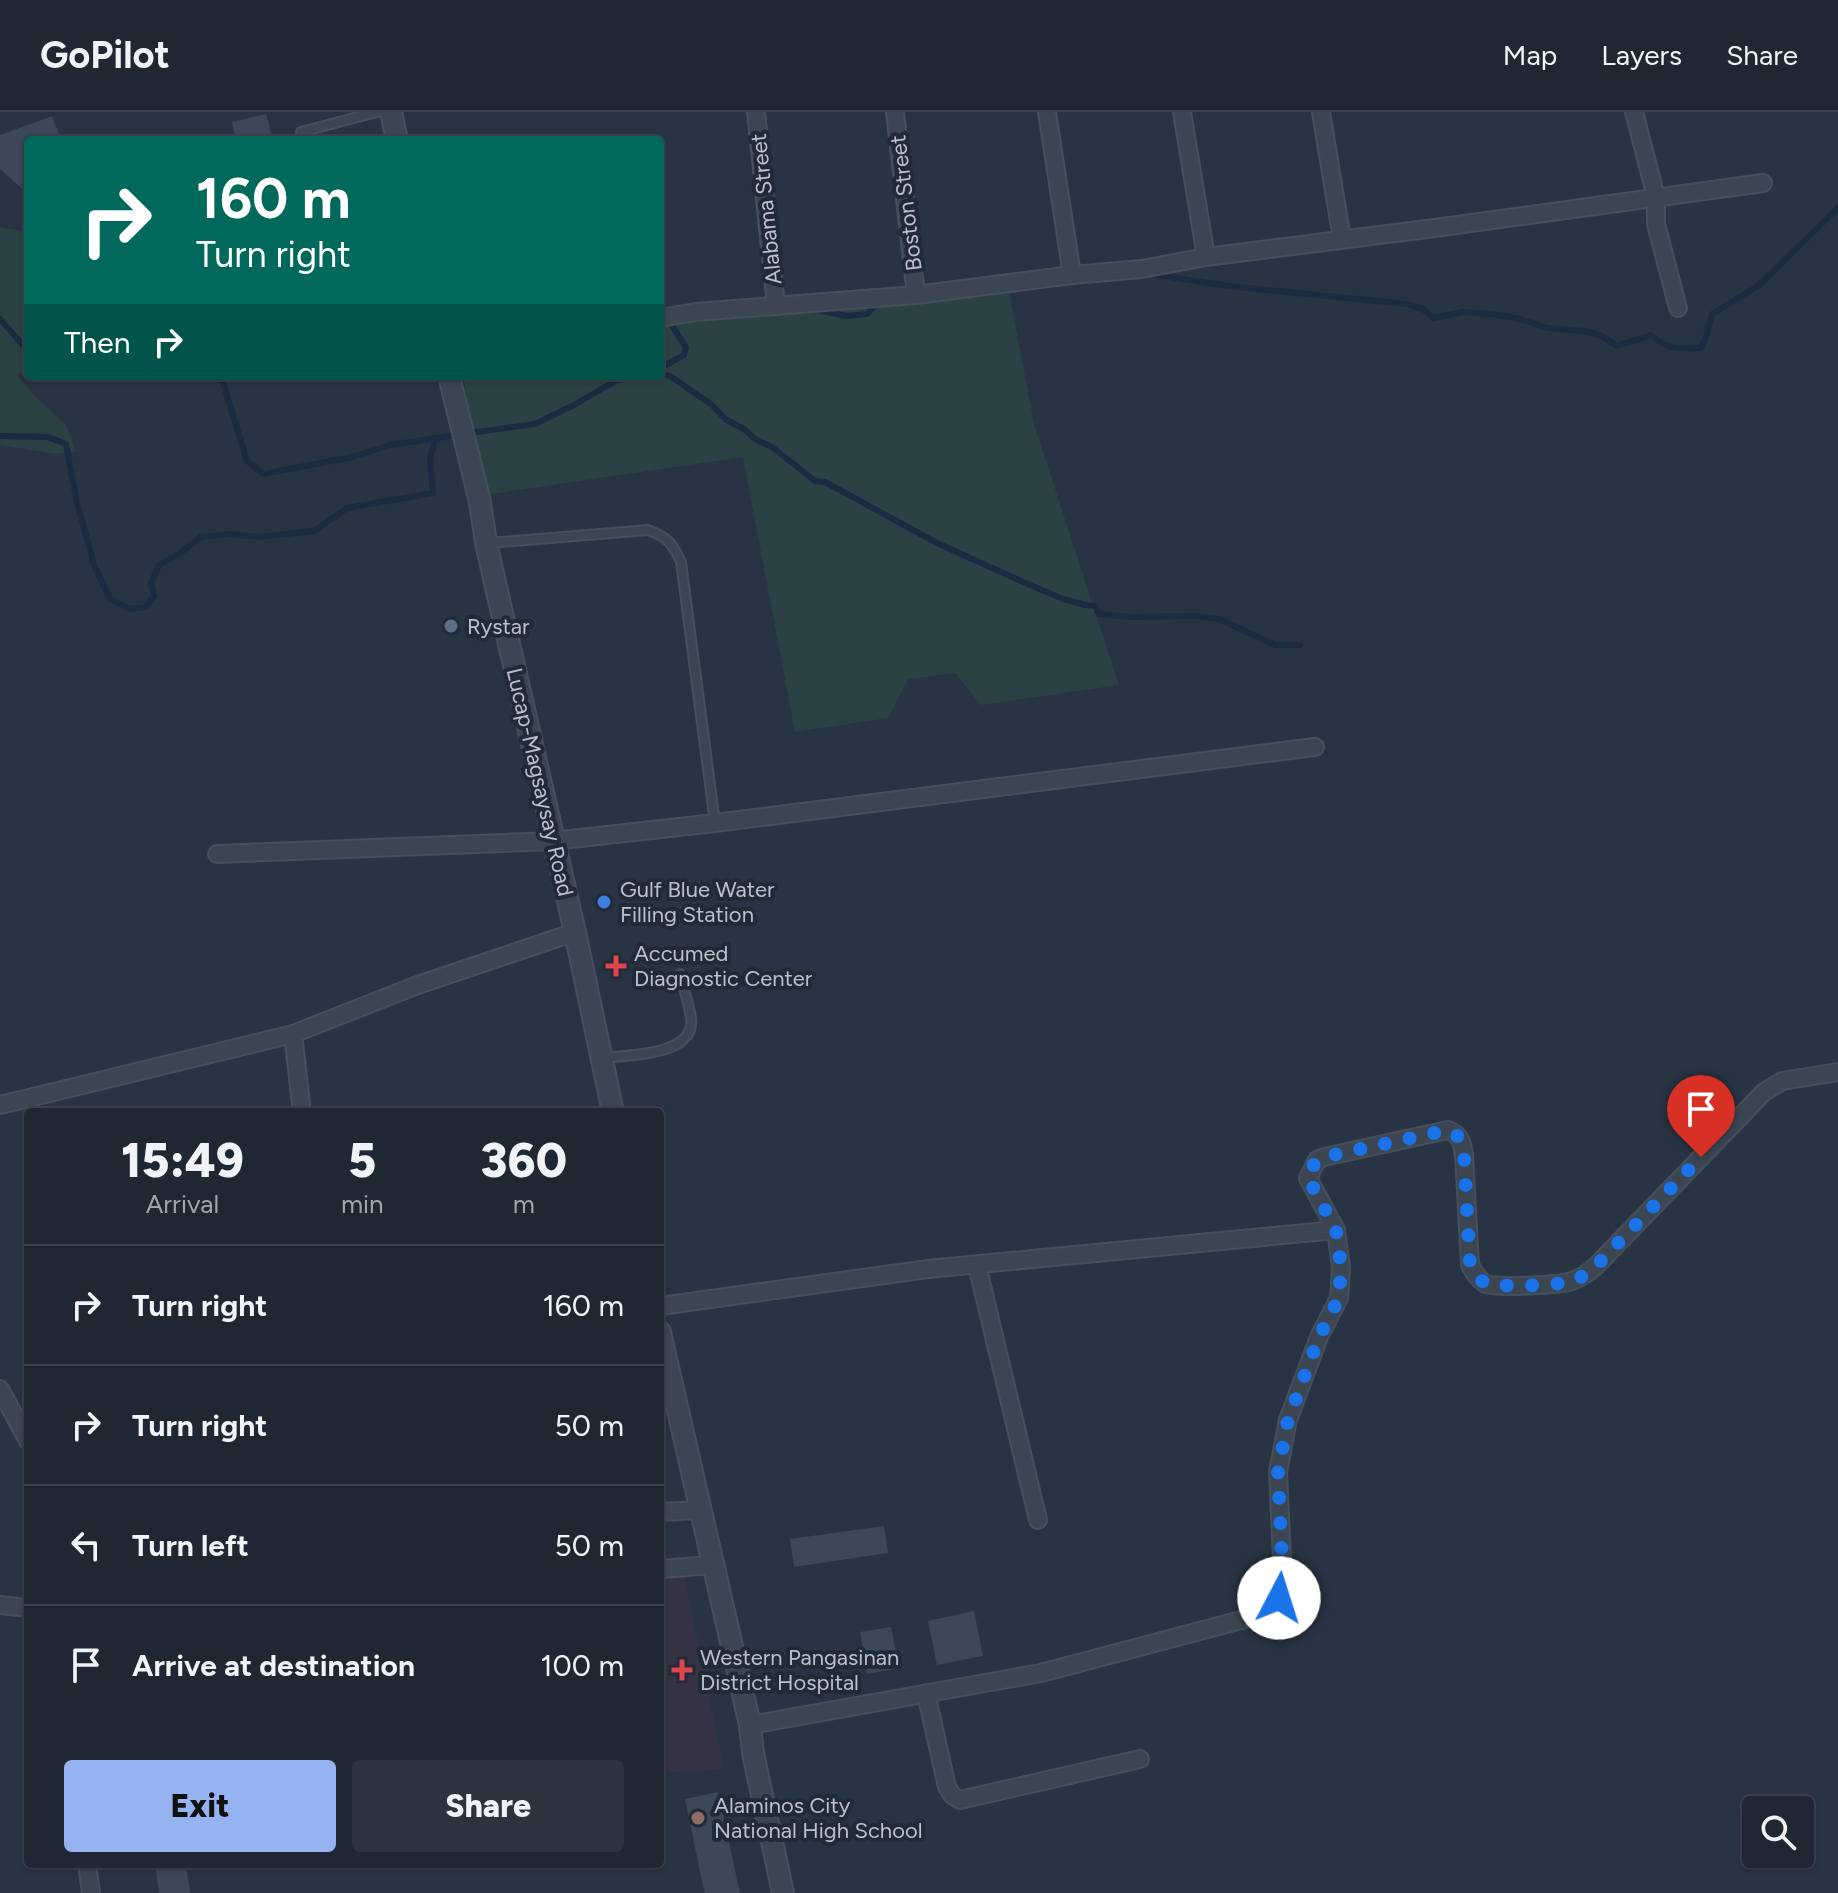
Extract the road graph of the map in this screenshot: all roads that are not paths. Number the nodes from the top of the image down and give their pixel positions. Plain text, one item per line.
1 (377, 112) edge
2 (391, 112) edge
3 (756, 112) edge
4 (895, 112) edge
5 (1047, 112) edge
6 (1182, 112) edge
7 (1321, 112) edge
8 (1634, 112) edge
9 (301, 132) dead end
10 (396, 136) edge
11 (1763, 183) dead end
12 (1656, 197) junction
13 (1342, 239) junction
14 (1206, 257) junction
15 (1072, 275) junction
16 (916, 295) junction
17 (776, 306) junction
18 (1678, 308) dead end
19 (664, 317) edge
20 (450, 380) edge
21 (486, 543) junction
22 (1315, 747) dead end
23 (715, 823) junction
24 (553, 841) junction
25 (217, 854) dead end
26 (575, 932) junction
27 (680, 974) dead end
28 (293, 1034) junction
29 (602, 1058) junction
30 (1838, 1072) edge
31 (0, 1105) edge
32 (302, 1108) edge
33 (612, 1108) edge
34 (1336, 1230) junction
35 (977, 1265) junction
36 (664, 1305) edge
37 (664, 1350) edge
38 (0, 1389) edge
39 (24, 1434) edge
40 (700, 1510) junction
41 (664, 1512) edge
42 (1038, 1520) dead end
43 (712, 1565) junction
44 (664, 1569) edge
45 (0, 1605) edge
46 (24, 1608) edge
47 (926, 1693) junction
48 (750, 1725) junction
49 (1140, 1759) dead end
50 (88, 1868) edge
51 (91, 1893) edge
52 (783, 1893) edge

1 - 9 lane
2 - 10 street
3 - 17 street, Alabama Street
4 - 16 street, Boston Street
5 - 15 street
6 - 14 street
7 - 13 street
8 - 12 street
11 - 12 street
12 - 13 street
12 - 18 street
13 - 14 street
14 - 15 street
15 - 16 street
16 - 17 street
17 - 19 street
20 - 21 street, Lucap-Magsaysay Road
21 - 23 lane
21 - 24 street, Lucap-Magsaysay Road
22 - 23 street
23 - 24 street
24 - 25 street
24 - 26 street, Lucap-Magsaysay Road
26 - 28 street
26 - 29 street, Lucap-Magsaysay Road
27 - 29 lane
28 - 31 street
28 - 32 street
29 - 33 street, Lucap-Magsaysay Road
30 - 34 street
34 - 35 street
34 - 47 street
35 - 36 street
35 - 42 street
37 - 40 street
38 - 39 street
40 - 41 street
40 - 43 street
43 - 44 street
43 - 48 street
45 - 46 street
47 - 48 street
47 - 49 street
48 - 52 street
50 - 51 street

